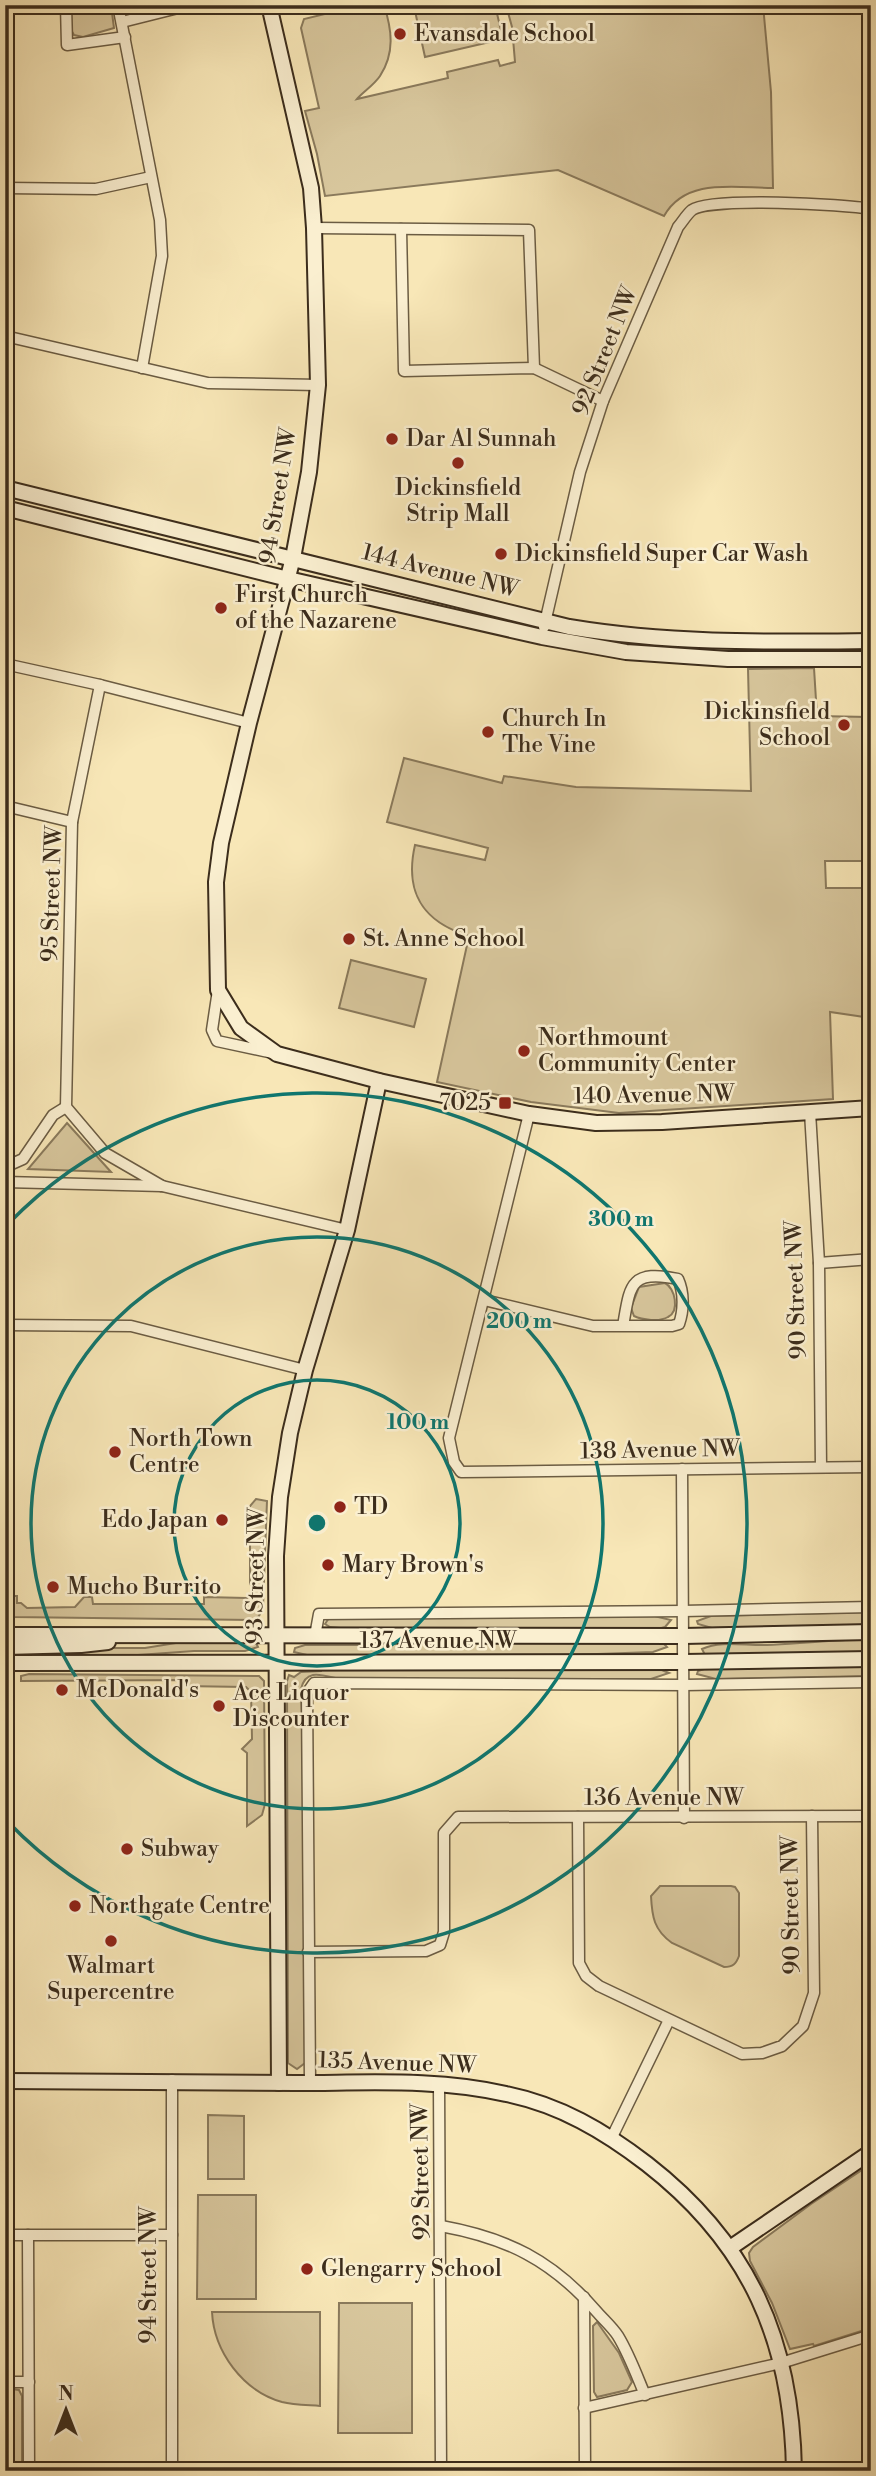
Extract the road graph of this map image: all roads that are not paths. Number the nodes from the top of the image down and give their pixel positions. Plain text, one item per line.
1 (66, 5) edge
2 (118, 5) edge
3 (190, 5) edge
4 (270, 5) edge
5 (122, 22) junction
6 (125, 37) junction
7 (151, 177) junction
8 (5, 188) edge
9 (871, 209) edge
10 (314, 228) junction
11 (401, 229) junction
12 (5, 336) edge
13 (142, 368) junction
14 (534, 368) junction
15 (318, 385) junction
16 (603, 401) junction
17 (5, 488) edge
18 (5, 508) edge
19 (293, 558) junction
20 (288, 579) junction
21 (546, 621) junction
22 (542, 636) junction
23 (871, 641) edge
24 (871, 659) edge
25 (5, 664) edge
26 (100, 685) junction
27 (249, 723) junction
28 (5, 806) edge
29 (72, 822) junction
30 (218, 990) junction
31 (277, 1054) junction
32 (379, 1082) junction
33 (66, 1107) junction
34 (871, 1108) edge
35 (810, 1112) junction
36 (528, 1114) junction
37 (5, 1167) edge
38 (5, 1182) edge
39 (162, 1186) junction
40 (347, 1230) junction
41 (871, 1259) edge
42 (819, 1263) junction
43 (484, 1300) junction
44 (5, 1325) edge
45 (623, 1326) junction
46 (305, 1370) junction
47 (821, 1467) junction
48 (871, 1467) edge
49 (681, 1469) junction
50 (871, 1607) edge
51 (683, 1612) junction
52 (871, 1632) edge
53 (5, 1635) edge
54 (176, 1635) junction
55 (277, 1635) junction
56 (315, 1636) junction
57 (684, 1636) junction
58 (5, 1647) edge
59 (871, 1658) edge
60 (684, 1662) junction
61 (5, 1663) edge
62 (277, 1664) junction
63 (871, 1682) edge
64 (684, 1685) junction
65 (812, 1816) junction
66 (871, 1816) edge
67 (578, 1817) junction
68 (684, 1818) junction
69 (308, 1952) junction
70 (669, 2020) junction
71 (172, 2080) junction
72 (5, 2081) edge
73 (279, 2082) junction
74 (310, 2083) junction
75 (439, 2084) junction
76 (612, 2137) junction
77 (871, 2152) edge
78 (441, 2226) junction
79 (5, 2235) edge
80 (29, 2235) junction
81 (172, 2235) junction
82 (730, 2248) junction
83 (584, 2297) junction
84 (871, 2335) edge
85 (781, 2363) junction
86 (5, 2382) edge
87 (29, 2382) junction
88 (645, 2395) junction
89 (584, 2408) junction
90 (29, 2471) edge
91 (172, 2471) edge
92 (442, 2471) edge
93 (585, 2471) edge
94 (794, 2471) edge

1 - 6 street
2 - 5 street
3 - 5 street
4 - 10 street, 94 Street NW
5 - 6 street
6 - 7 street
7 - 8 street
7 - 13 street
9 - 16 street, 92 Street NW
10 - 11 street
10 - 15 street, 94 Street NW
11 - 14 street
11 - 14 street
12 - 13 street
13 - 15 street
14 - 16 street
15 - 19 street, 94 Street NW
16 - 21 street, 92 Street NW
17 - 19 street, 144 Avenue NW
18 - 20 street, 144 Avenue NW
19 - 20 street, 94 Street NW
19 - 21 street, 144 Avenue NW
20 - 22 street, 144 Avenue NW
20 - 27 street, 94 Street NW
21 - 22 street, 92 Street NW
21 - 23 street, 144 Avenue NW
22 - 24 street, 144 Avenue NW
25 - 26 street
26 - 27 street
26 - 29 street, 95 Street NW
27 - 30 street, 94 Street NW
28 - 29 street
29 - 33 street, 95 Street NW
30 - 31 street
30 - 31 street, 94 Street NW
31 - 32 street, 140 Avenue NW
32 - 36 street, 140 Avenue NW
32 - 40 street, 93 Street NW
33 - 37 street
33 - 39 street
34 - 35 street, 140 Avenue NW
35 - 36 street, 140 Avenue NW
35 - 42 street, 90 Street NW
36 - 43 street
38 - 39 street
39 - 40 street
40 - 46 street, 93 Street NW
41 - 42 street
42 - 47 street, 90 Street NW
43 - 45 street
43 - 49 street, 138 Avenue NW
44 - 46 street
45 - 45 street
46 - 55 street, 93 Street NW
47 - 48 street, 138 Avenue NW
47 - 49 street, 138 Avenue NW
49 - 51 street
50 - 51 street, 137 Avenue NW
51 - 56 street, 137 Avenue NW
51 - 57 street
52 - 57 street, 137 Avenue NW
53 - 54 street, 137 Avenue NW
54 - 55 street, 137 Avenue NW
54 - 58 street
55 - 56 street, 137 Avenue NW
55 - 62 street, 93 Street NW
56 - 57 street, 137 Avenue NW
57 - 60 street
59 - 60 street, 137 Avenue NW
60 - 62 street, 137 Avenue NW
60 - 64 street
61 - 62 street, 137 Avenue NW
62 - 73 street, 93 Street NW
63 - 64 street, 137 Avenue NW
64 - 68 street
64 - 69 street, 137 Avenue NW
65 - 66 street, 136 Avenue NW
65 - 68 street, 136 Avenue NW
65 - 70 street, 90 Street NW
67 - 68 street, 136 Avenue NW
67 - 69 street, 136 Avenue NW
67 - 70 street, 90 Street NW
69 - 74 street
70 - 76 street
71 - 72 street, 135 Avenue NW
71 - 73 street, 135 Avenue NW
71 - 81 street, 94 Street NW
73 - 74 street, 135 Avenue NW
74 - 75 street, 135 Avenue NW
75 - 76 street, 135 Avenue NW
75 - 78 street, 92 Street NW
76 - 82 street, 135 Avenue NW
77 - 82 street
78 - 83 street
78 - 92 street, 92 Street NW
79 - 80 street
80 - 81 street
80 - 87 street
81 - 91 street, 94 Street NW
82 - 85 street
83 - 88 street
83 - 89 street
84 - 85 street
85 - 88 street
85 - 94 street
86 - 87 street
87 - 90 street
88 - 89 street
89 - 93 street

